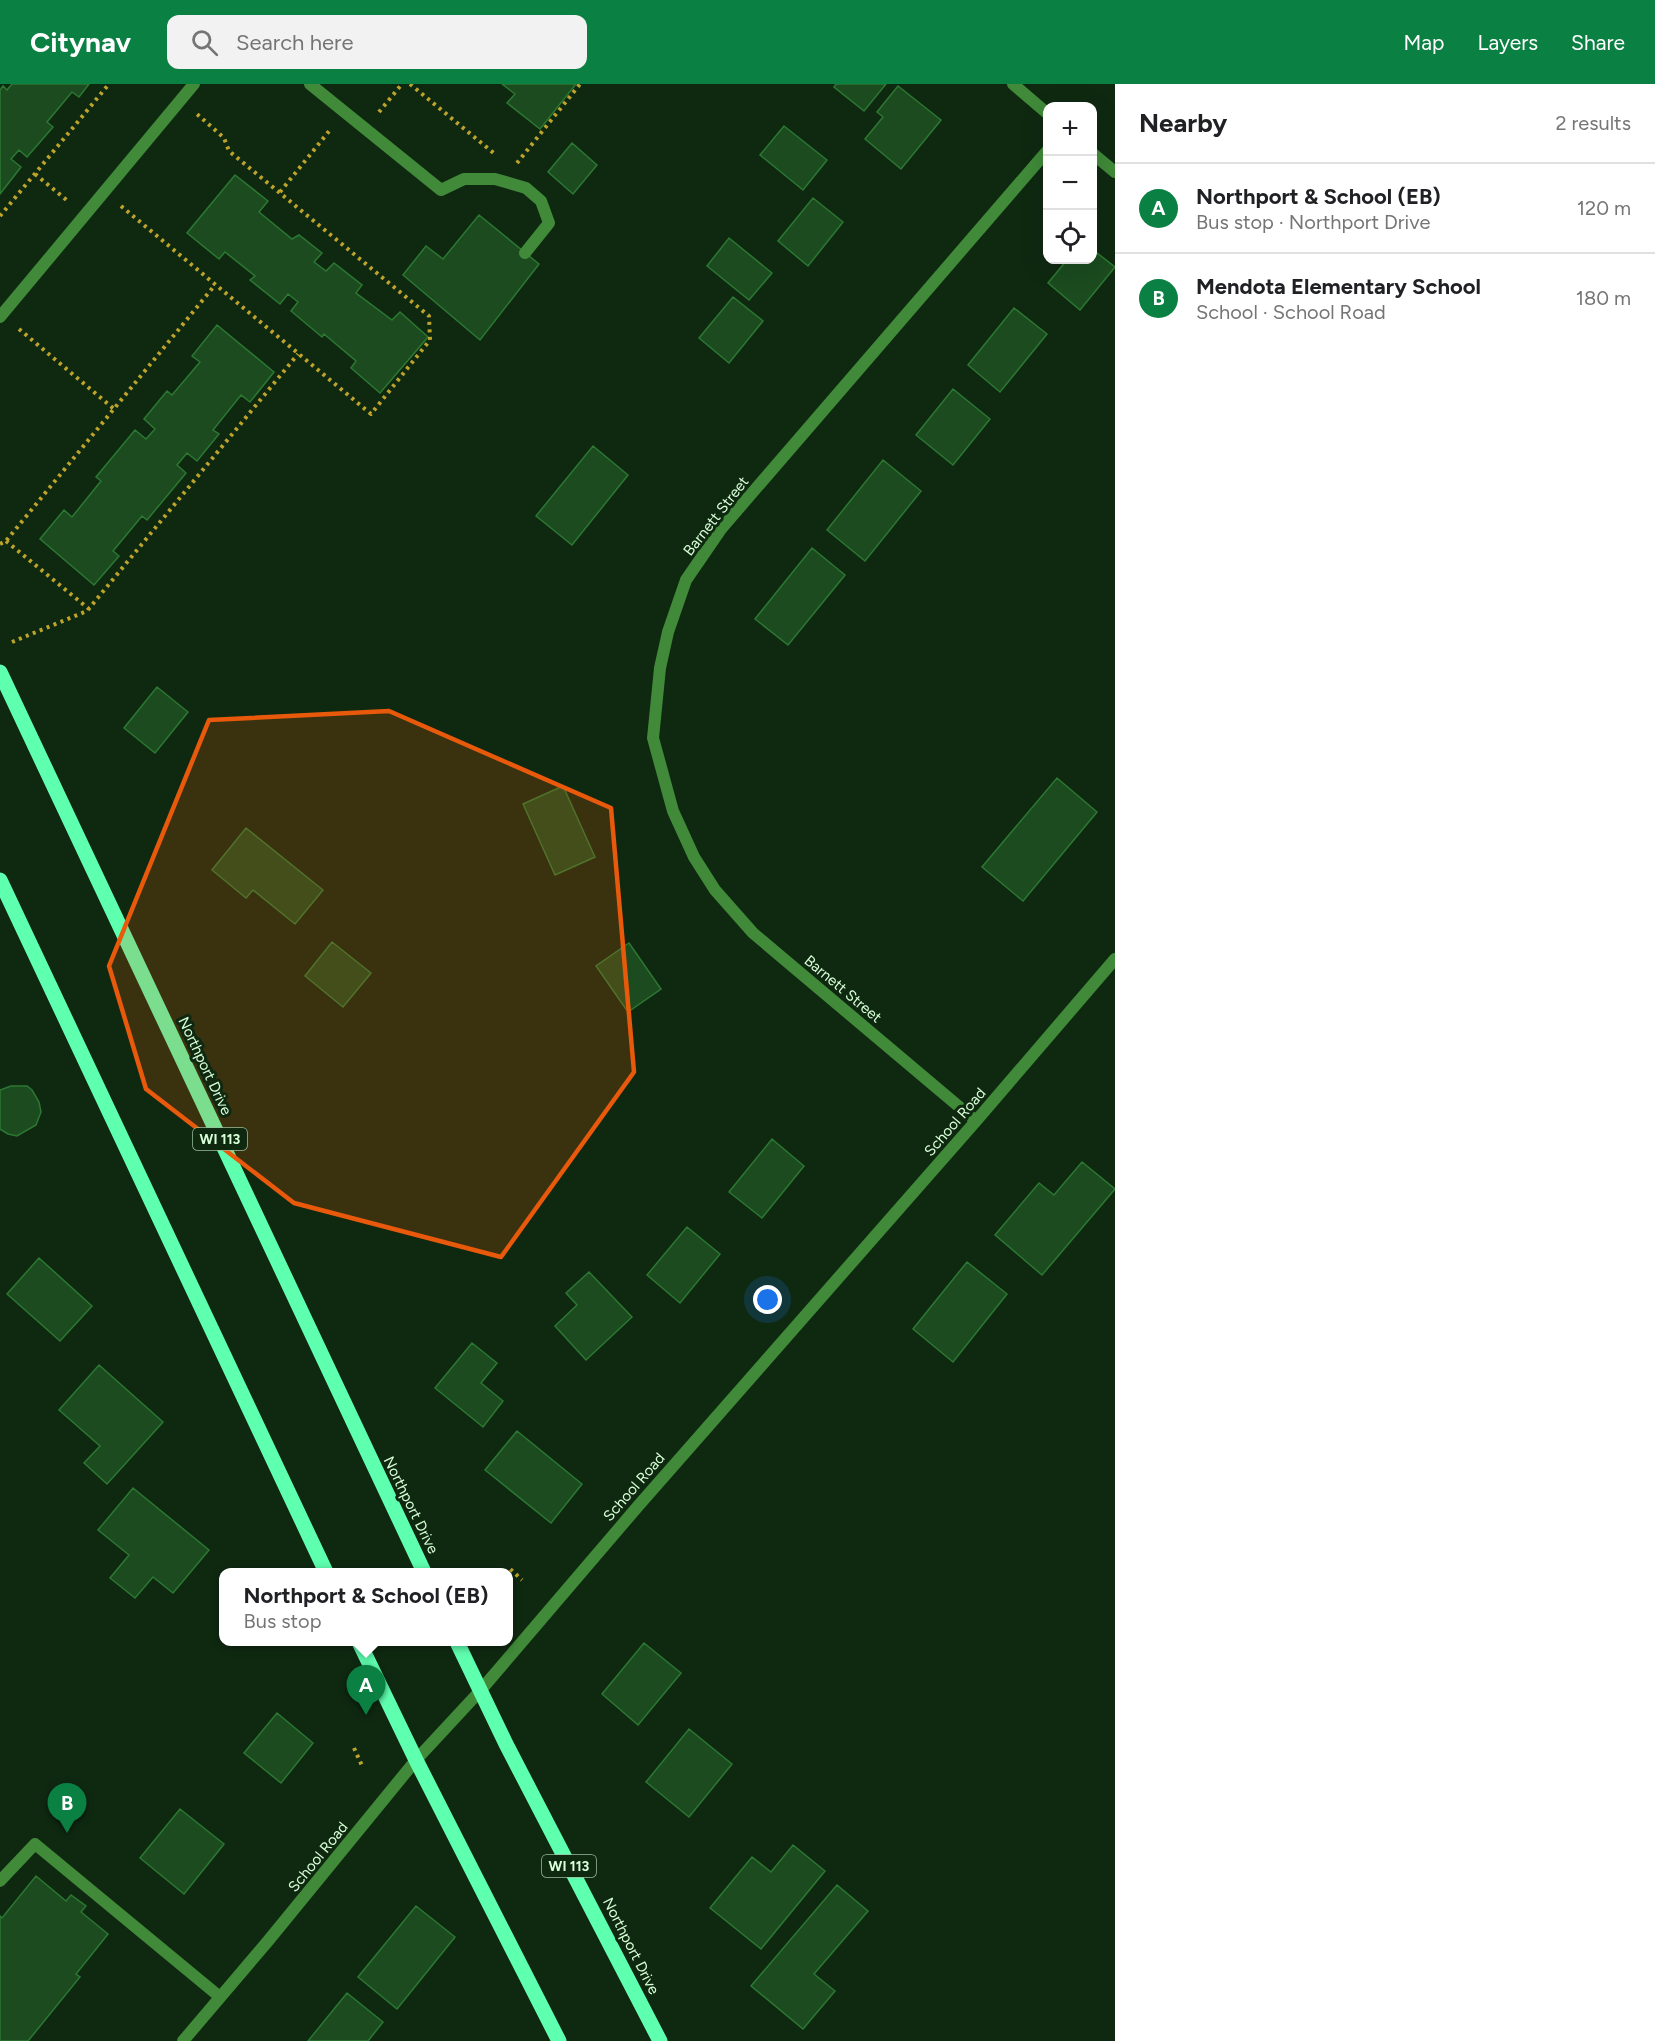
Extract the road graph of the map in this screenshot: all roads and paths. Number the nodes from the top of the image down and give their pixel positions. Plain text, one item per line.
1 (108, 84) edge
2 (194, 84) edge
3 (310, 84) edge
4 (402, 84) edge
5 (410, 84) edge
6 (580, 84) edge
7 (1013, 84) edge
8 (181, 100) junction
9 (1043, 110) edge
10 (344, 112) junction
11 (365, 129) junction
12 (1043, 155) edge
13 (1096, 156) edge
14 (513, 169) junction
15 (1115, 172) edge
16 (35, 174) junction
17 (503, 181) junction
18 (104, 192) junction
19 (280, 192) junction
20 (85, 215) junction
21 (0, 216) edge
22 (525, 253) dead end
23 (215, 285) junction
24 (1, 316) edge
25 (298, 354) junction
26 (114, 409) junction
27 (6, 541) junction
28 (0, 544) edge
29 (90, 609) junction
30 (12, 642) dead end
31 (0, 672) edge
32 (0, 880) edge
33 (1115, 959) edge
34 (976, 1121) junction
35 (324, 1568) edge
36 (422, 1568) edge
37 (513, 1572) edge
38 (522, 1580) dead end
39 (361, 1646) edge
40 (459, 1646) edge
41 (480, 1691) junction
42 (354, 1748) dead end
43 (416, 1760) junction
44 (363, 1768) dead end
45 (0, 1881) edge
46 (220, 1997) junction
47 (183, 2041) edge
48 (559, 2041) edge
49 (660, 2041) edge

1 - 16 path
2 - 8 street
3 - 10 street
4 - 11 path
5 - 14 path
6 - 14 path
7 - 9 street
8 - 18 street
8 - 19 path
10 - 11 street
10 - 19 path
11 - 17 street
12 - 34 street, Barnett Street
13 - 15 street
14 - 17 path
16 - 20 path
16 - 21 path
17 - 22 street
18 - 20 street
18 - 23 path
19 - 25 path
20 - 24 street
23 - 25 path
23 - 26 path
24 - 26 path
25 - 29 path
26 - 27 path
27 - 28 path
27 - 29 path
29 - 30 path
31 - 36 main road, Northport Drive / WI 113
32 - 35 main road
33 - 34 street, School Road
34 - 41 street, School Road
37 - 38 path
39 - 43 main road
40 - 41 main road, Northport Drive / WI 113
41 - 43 street, School Road
41 - 49 main road, Northport Drive / WI 113
42 - 44 path
43 - 46 street, School Road
43 - 48 main road
45 - 46 street
46 - 47 street, School Road

